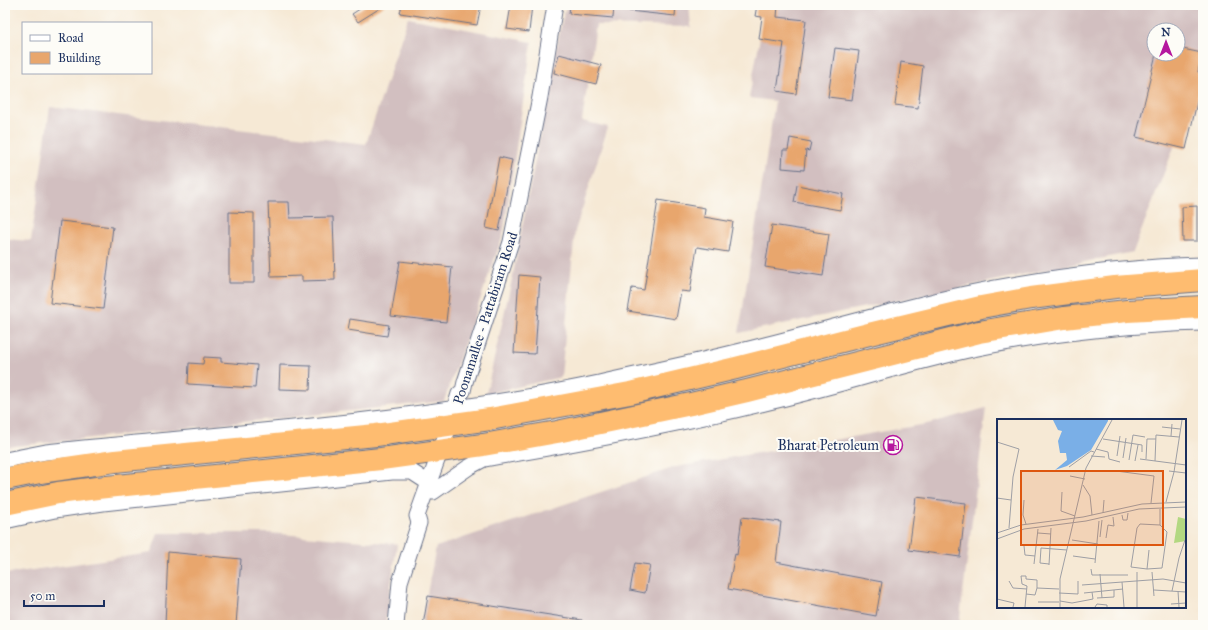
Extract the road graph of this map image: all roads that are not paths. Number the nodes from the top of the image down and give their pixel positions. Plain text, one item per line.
1 (555, 5) edge
2 (1203, 265) edge
3 (1203, 280) edge
4 (1203, 307) edge
5 (1203, 323) edge
6 (456, 416) junction
7 (444, 451) junction
8 (5, 460) edge
9 (405, 464) junction
10 (5, 479) edge
11 (431, 488) junction
12 (5, 504) edge
13 (5, 521) edge
14 (396, 625) edge

1 - 6 street, Poonamallee - Pattabiram Road
2 - 6 street
3 - 6 highway
4 - 7 highway
5 - 11 street
6 - 7 street, Poonamallee - Pattabiram Road
6 - 8 street
6 - 10 highway
7 - 9 highway
7 - 11 street, Poonamallee - Pattabiram Road
9 - 11 street
9 - 12 highway
9 - 13 street
11 - 14 street, Poonamallee - Pattabiram Road

